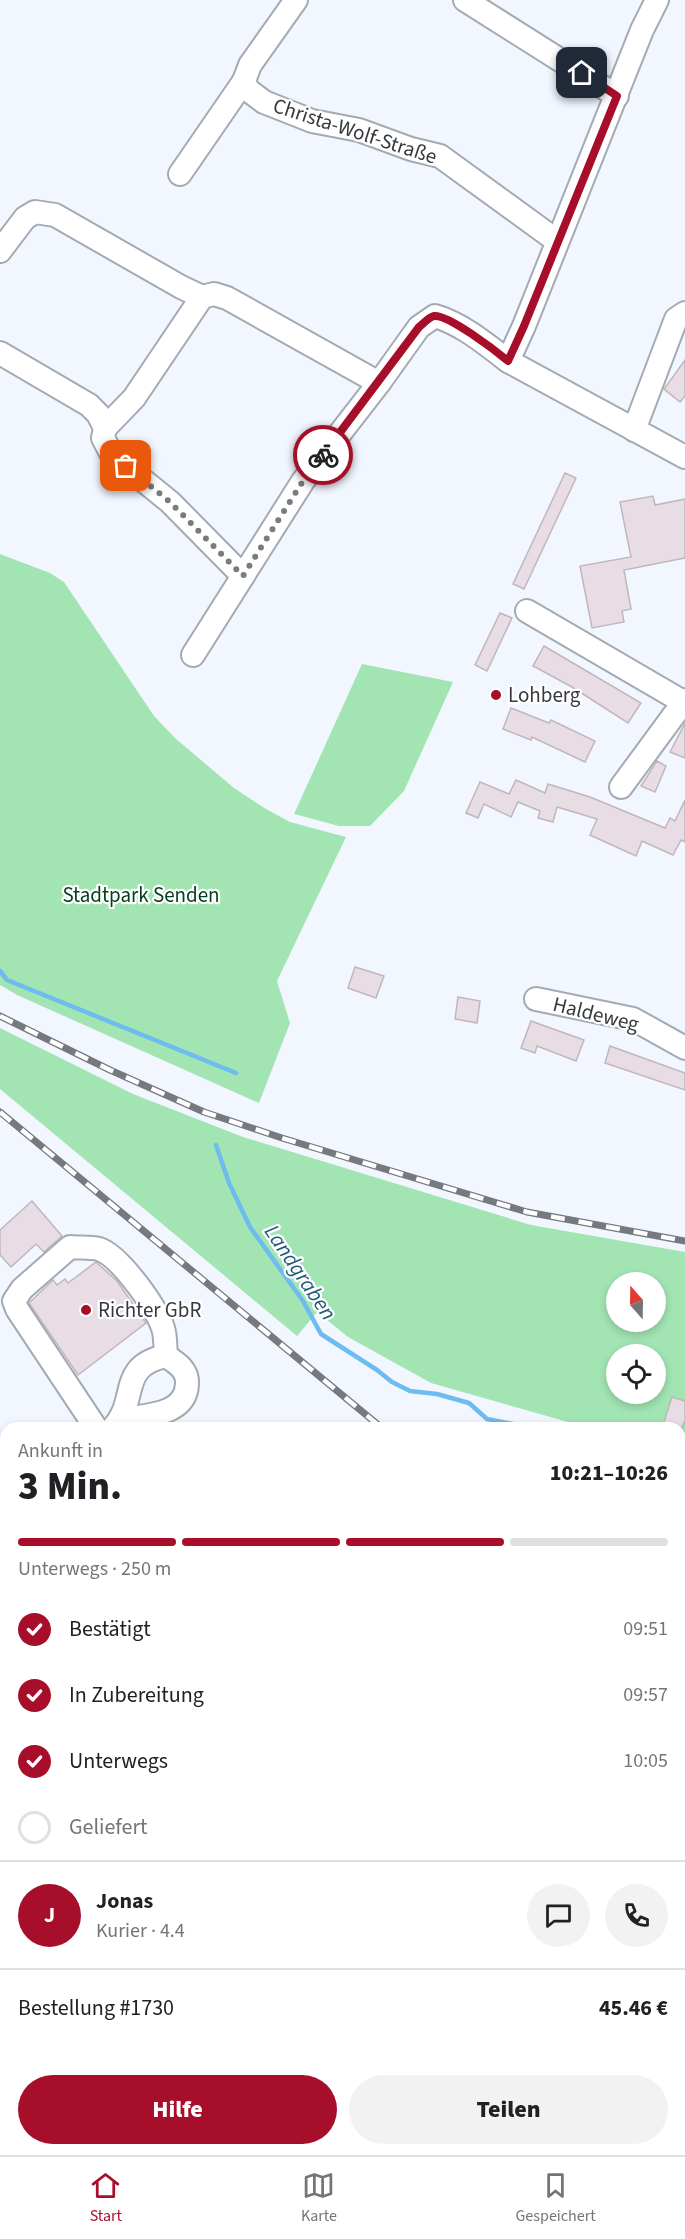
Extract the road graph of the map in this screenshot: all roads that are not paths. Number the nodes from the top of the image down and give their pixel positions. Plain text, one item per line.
1 (296, 0) edge
2 (465, 0) edge
3 (657, 0) edge
4 (244, 81) junction
5 (617, 96) junction
6 (180, 174) dead end
7 (557, 241) junction
8 (0, 251) edge
9 (202, 297) junction
10 (685, 312) edge
11 (0, 353) edge
12 (508, 361) junction
13 (379, 383) junction
14 (105, 428) junction
15 (634, 430) junction
16 (685, 457) edge
17 (243, 576) junction
18 (527, 611) dead end
19 (193, 655) dead end
20 (684, 701) edge
21 (621, 787) dead end
22 (536, 999) dead end
23 (685, 1048) edge
24 (166, 1356) junction
25 (92, 1422) edge
26 (117, 1422) edge
27 (124, 1422) edge

1 - 4 street
2 - 5 street
3 - 5 street
4 - 6 street
4 - 7 street, Christa-Wolf-Straße
5 - 7 street
7 - 12 street
8 - 9 street
9 - 13 street
9 - 14 street
10 - 15 street
11 - 14 street
12 - 13 street
12 - 15 street
13 - 17 street
14 - 17 street
15 - 16 street
17 - 19 street
18 - 20 street
20 - 21 street
22 - 23 street, Haldeweg
24 - 25 street
24 - 26 street
24 - 27 street

